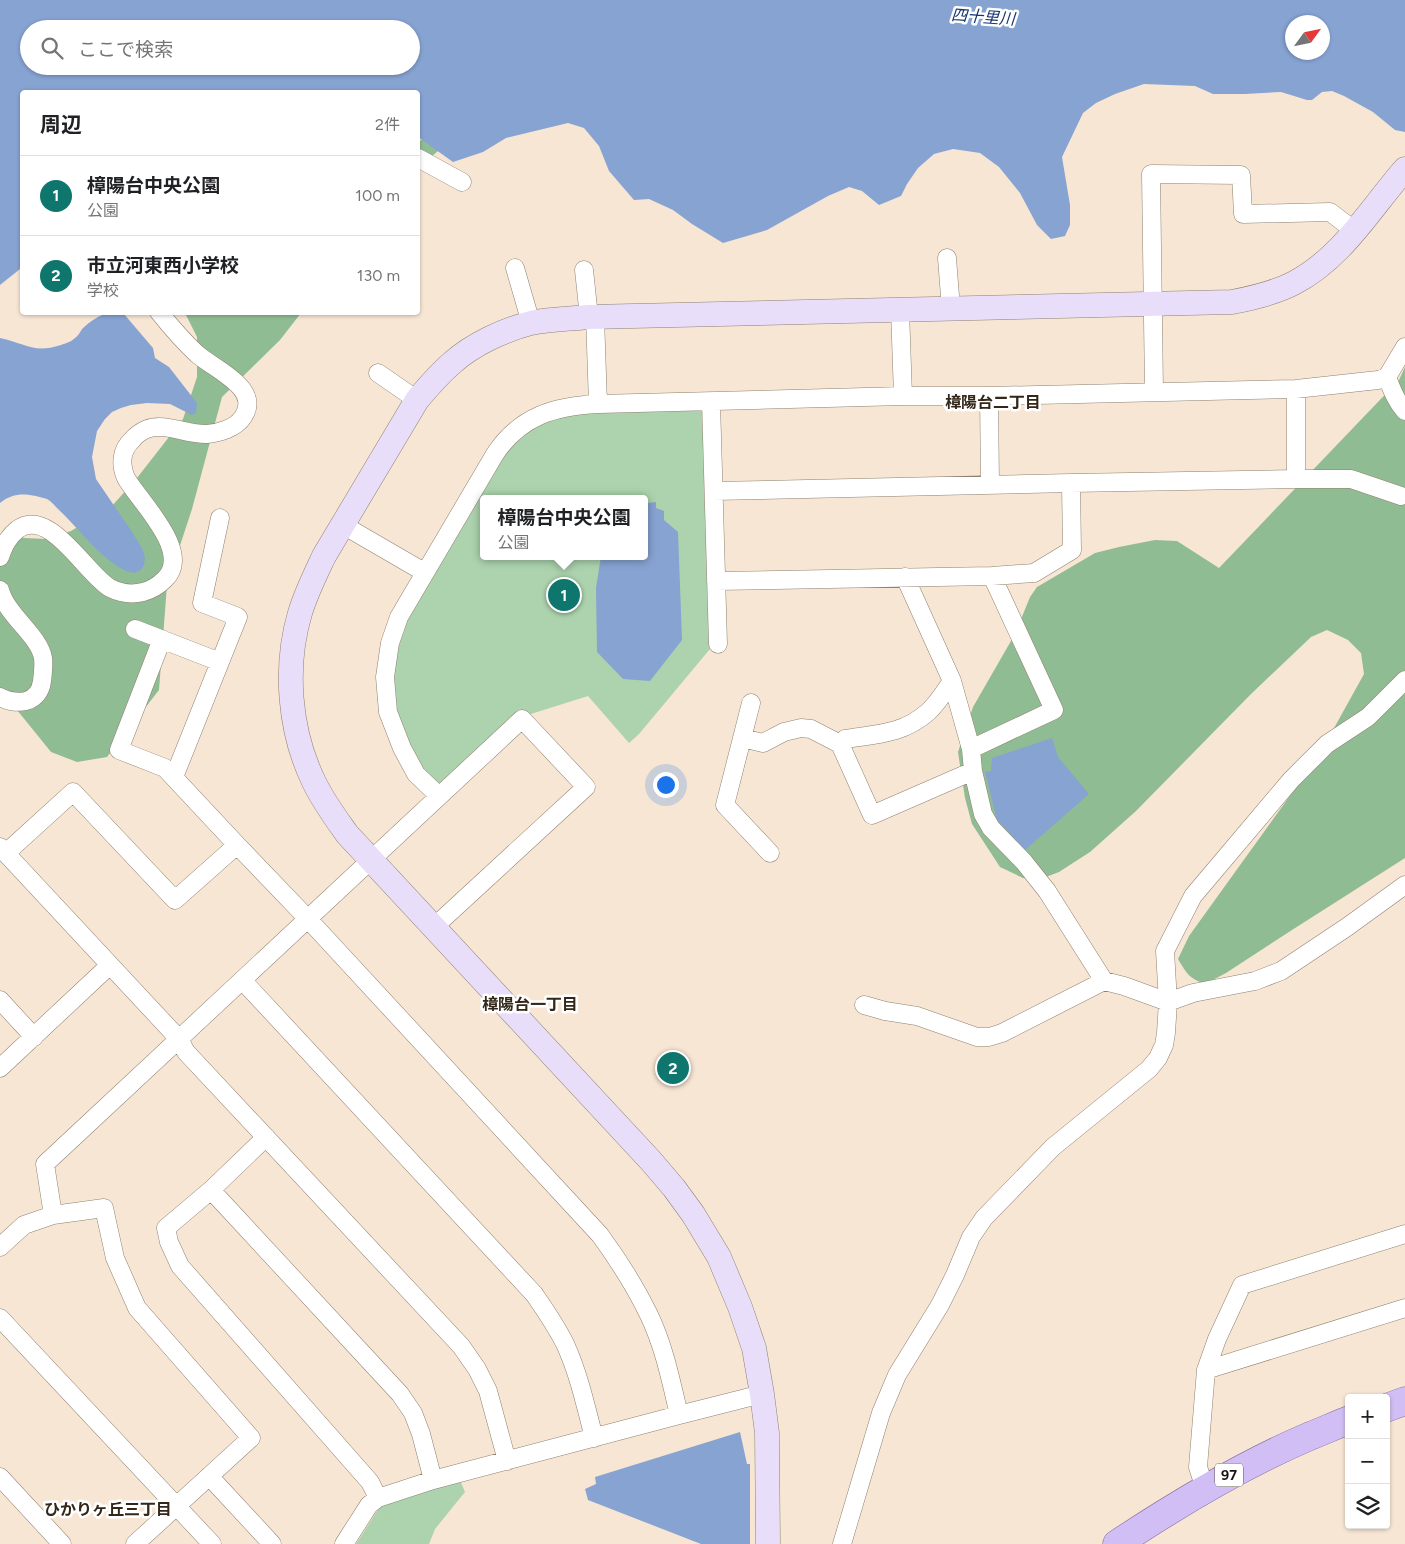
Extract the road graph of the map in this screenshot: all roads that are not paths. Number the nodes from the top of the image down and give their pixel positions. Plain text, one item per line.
1 (420, 159) edge
2 (1405, 169) edge
3 (462, 182) dead end
4 (1355, 231) junction
5 (947, 258) dead end
6 (515, 268) dead end
7 (584, 270) dead end
8 (1152, 304) junction
9 (952, 309) junction
10 (900, 310) junction
11 (162, 315) edge
12 (592, 317) junction
13 (531, 323) junction
14 (1405, 347) edge
15 (378, 372) dead end
16 (1387, 377) junction
17 (1296, 389) junction
18 (1154, 391) junction
19 (903, 396) junction
20 (989, 396) junction
21 (418, 400) junction
22 (712, 402) junction
23 (598, 404) junction
24 (1405, 411) edge
25 (1296, 479) junction
26 (1071, 483) junction
27 (990, 485) junction
28 (714, 491) junction
29 (1401, 496) dead end
30 (220, 518) dead end
31 (343, 526) junction
32 (0, 557) edge
33 (424, 572) junction
34 (992, 576) junction
35 (905, 577) junction
36 (716, 581) junction
37 (0, 590) edge
38 (134, 629) dead end
39 (162, 639) junction
40 (718, 644) dead end
41 (220, 662) junction
42 (1405, 680) edge
43 (952, 681) junction
44 (0, 697) edge
45 (751, 703) dead end
46 (742, 738) junction
47 (840, 744) junction
48 (970, 749) junction
49 (973, 771) junction
50 (174, 777) junction
51 (439, 796) junction
52 (237, 845) junction
53 (3, 850) edge
54 (770, 853) dead end
55 (371, 861) junction
56 (1405, 885) edge
57 (308, 919) junction
58 (434, 927) junction
59 (110, 965) junction
60 (243, 980) junction
61 (1104, 981) junction
62 (0, 1000) edge
63 (1168, 1002) junction
64 (864, 1005) dead end
65 (34, 1037) junction
66 (179, 1039) junction
67 (0, 1068) edge
68 (266, 1137) junction
69 (211, 1190) junction
70 (53, 1216) junction
71 (1405, 1234) edge
72 (0, 1247) edge
73 (1405, 1308) edge
74 (0, 1318) edge
75 (1206, 1370) junction
76 (762, 1394) junction
77 (1405, 1401) edge
78 (1390, 1407) edge
79 (679, 1415) junction
80 (1345, 1422) edge
81 (594, 1438) junction
82 (507, 1461) junction
83 (209, 1476) junction
84 (0, 1477) edge
85 (433, 1480) junction
86 (1205, 1489) junction
87 (378, 1498) junction
88 (177, 1506) junction
89 (62, 1544) edge
90 (135, 1544) edge
91 (212, 1544) edge
92 (272, 1544) edge
93 (344, 1544) edge
94 (768, 1544) edge
95 (842, 1544) edge
96 (1117, 1544) edge

1 - 3 street
2 - 4 street
4 - 8 street
4 - 8 street
5 - 9 street
6 - 13 street
7 - 12 street
8 - 9 street
8 - 18 street
9 - 10 street
10 - 12 street
10 - 19 street
11 - 32 street
12 - 13 street
12 - 23 street
13 - 21 street
14 - 16 street
15 - 21 street
16 - 17 street
16 - 24 street
17 - 18 street
17 - 25 street
18 - 20 street
19 - 20 street
19 - 22 street
20 - 27 street
21 - 31 street
22 - 23 street
22 - 28 street
23 - 33 street
25 - 26 street
25 - 29 street
26 - 27 street
26 - 34 street
27 - 28 street
28 - 36 street
30 - 41 street
31 - 33 street
31 - 55 street
33 - 51 street
34 - 35 street
34 - 48 street
35 - 36 street
35 - 43 street
36 - 40 street
37 - 44 street
38 - 39 street
39 - 41 street
39 - 50 street
41 - 50 street
42 - 63 street
43 - 47 street
43 - 48 street
45 - 46 street
46 - 47 street
46 - 54 street
47 - 49 street
48 - 49 street
49 - 61 street
50 - 52 street
51 - 55 street
51 - 58 street
52 - 53 street
52 - 57 street
53 - 59 street
55 - 57 street
55 - 58 street
56 - 63 street
57 - 60 street
57 - 79 street
58 - 76 street
59 - 65 street
59 - 66 street
60 - 66 street
60 - 81 street
61 - 63 street
61 - 64 street
62 - 65 street
63 - 95 street
65 - 67 street
66 - 68 street
66 - 70 street
68 - 69 street
68 - 82 street
69 - 85 street
69 - 87 street
70 - 72 street
70 - 83 street
71 - 75 street
73 - 75 street
74 - 88 street
75 - 86 street
76 - 79 street
76 - 94 street
77 - 78 main road
79 - 81 street
80 - 86 main road, 97
81 - 82 street
82 - 85 street
83 - 88 street
83 - 92 street
84 - 89 street
85 - 87 street
86 - 96 main road, 97
87 - 93 street
88 - 90 street
88 - 91 street

